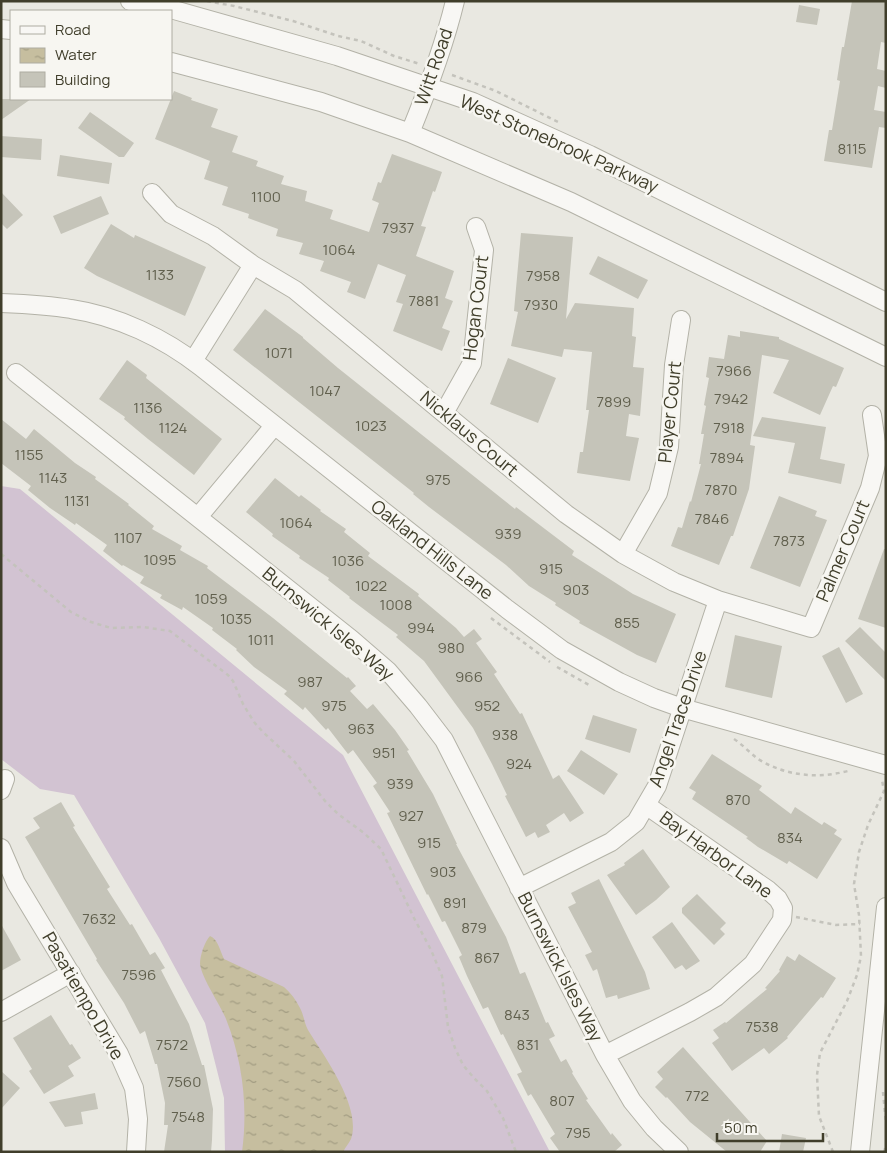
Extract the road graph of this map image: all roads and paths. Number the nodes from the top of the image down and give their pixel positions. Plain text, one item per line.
1 (130, 1) edge
2 (206, 1) edge
3 (455, 1) edge
4 (172, 62) edge
5 (420, 64) dead end
6 (429, 88) junction
7 (410, 133) junction
8 (152, 193) dead end
9 (476, 227) dead end
10 (253, 265) junction
11 (886, 302) edge
12 (1, 303) edge
13 (681, 320) dead end
14 (886, 357) edge
15 (193, 361) junction
16 (16, 372) dead end
17 (444, 413) junction
18 (872, 415) dead end
19 (274, 426) junction
20 (198, 517) junction
21 (1, 554) edge
22 (623, 554) junction
23 (718, 600) junction
24 (812, 628) joint
25 (682, 708) junction
26 (731, 738) dead end
27 (850, 771) dead end
28 (882, 774) edge
29 (886, 778) edge
30 (646, 805) junction
31 (1, 848) edge
32 (519, 888) junction
33 (886, 907) edge
34 (783, 911) junction
35 (860, 924) junction
36 (71, 973) junction
37 (1, 1012) edge
38 (605, 1055) junction
39 (882, 1085) dead end
40 (886, 1124) edge
41 (886, 1146) edge
42 (136, 1152) edge
43 (516, 1152) edge
44 (679, 1152) edge
45 (833, 1152) edge
46 (860, 1152) edge
47 (884, 1152) edge

1 - 6 street, West Stonebrook Parkway
2 - 5 path
3 - 6 street, Witt Road
4 - 7 street
6 - 7 street, Witt Road
6 - 11 street, West Stonebrook Parkway
7 - 14 street
8 - 10 street, Nicklaus Court
9 - 17 street, Hogan Court
10 - 15 street
10 - 17 street, Nicklaus Court
12 - 15 street, Oakland Hills Lane
13 - 22 street, Player Court
15 - 19 street, Oakland Hills Lane
16 - 20 street, Burnswick Isles Way
17 - 22 street, Nicklaus Court
18 - 24 street, Palmer Court
19 - 20 street
19 - 25 street, Oakland Hills Lane
20 - 32 street, Burnswick Isles Way
21 - 43 path
22 - 23 street, Nicklaus Court
23 - 24 street, Nicklaus Court
23 - 25 street, Angel Trace Drive
25 - 28 street, Oakland Hills Lane
25 - 30 street, Angel Trace Drive
26 - 27 path
28 - 29 path
28 - 35 path
30 - 32 street, Angel Trace Drive
30 - 34 street, Bay Harbor Lane
31 - 36 street, Pasatiempo Drive
32 - 38 street, Burnswick Isles Way
33 - 46 street
34 - 35 path
34 - 38 street
35 - 45 path
36 - 37 street
36 - 42 street, Pasatiempo Drive
38 - 44 street, Burnswick Isles Way
39 - 40 path
41 - 47 path

